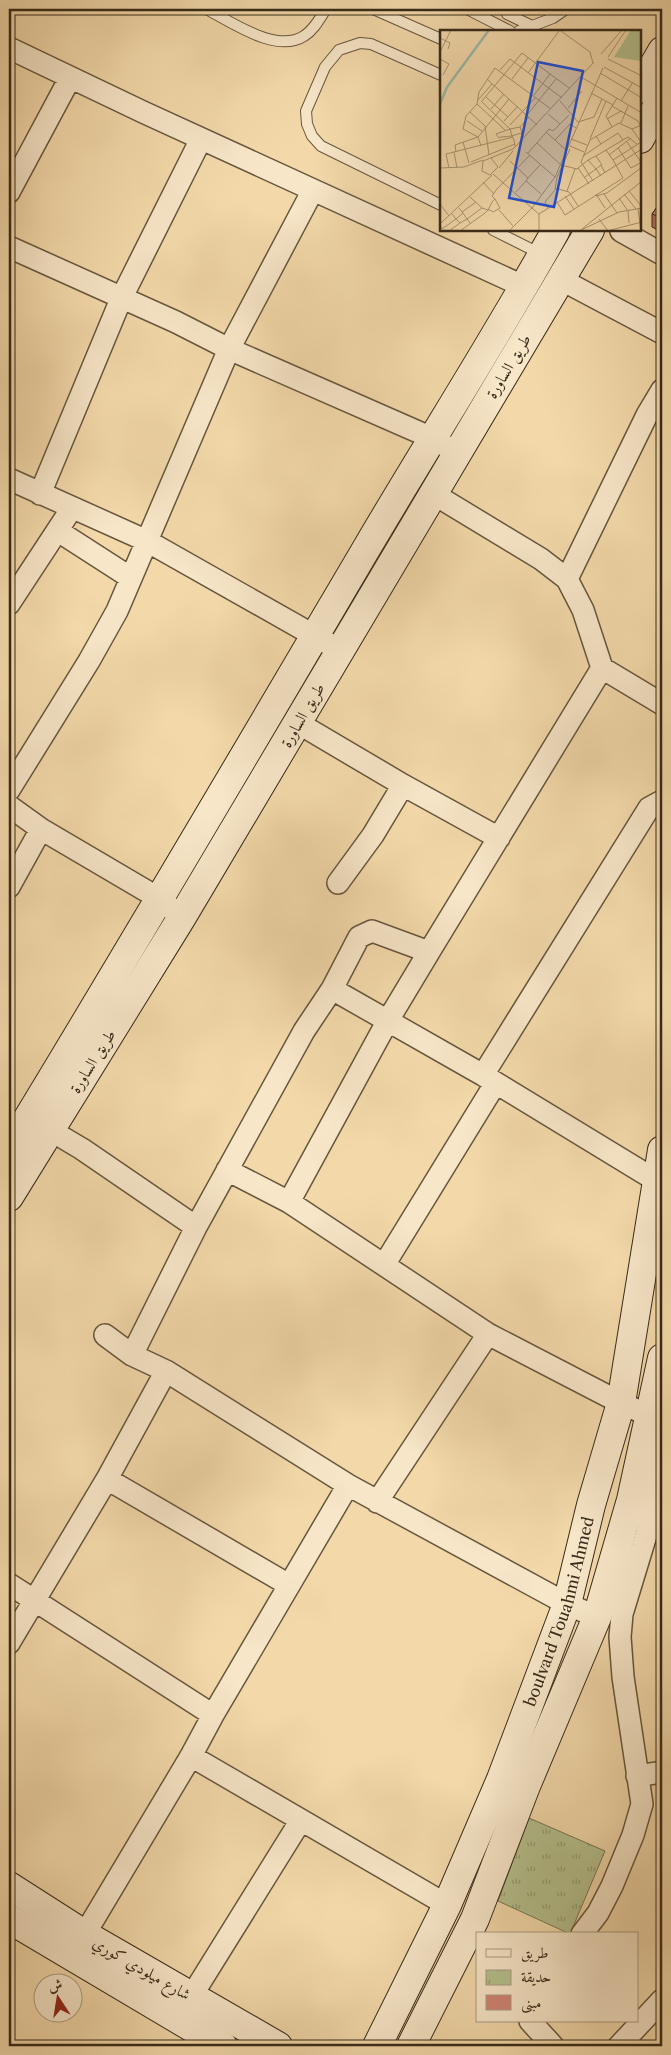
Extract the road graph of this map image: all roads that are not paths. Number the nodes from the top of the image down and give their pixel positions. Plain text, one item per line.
1 (206, 9) edge
2 (326, 9) edge
3 (373, 9) edge
4 (467, 9) edge
5 (566, 9) edge
6 (508, 11) edge
7 (390, 12) edge
8 (501, 25) junction
9 (530, 25) junction
10 (508, 30) edge
11 (521, 30) edge
12 (440, 37) edge
13 (9, 48) edge
14 (662, 51) edge
15 (440, 75) edge
16 (70, 78) junction
17 (641, 87) edge
18 (662, 97) edge
19 (641, 137) edge
20 (201, 139) junction
21 (313, 190) junction
22 (9, 192) edge
23 (440, 205) edge
24 (495, 231) edge
25 (555, 231) edge
26 (589, 231) edge
27 (621, 231) edge
28 (9, 247) edge
29 (543, 254) junction
30 (662, 254) edge
31 (560, 279) junction
32 (524, 287) junction
33 (121, 299) junction
34 (662, 333) edge
35 (229, 349) junction
36 (662, 390) edge
37 (655, 420) edge
38 (432, 438) junction
39 (456, 452) junction
40 (9, 479) edge
41 (432, 493) junction
42 (40, 494) junction
43 (72, 508) junction
44 (58, 531) junction
45 (147, 541) junction
46 (130, 578) junction
47 (567, 579) junction
48 (9, 604) edge
49 (315, 635) junction
50 (340, 651) junction
51 (602, 668) junction
52 (662, 704) edge
53 (298, 723) junction
54 (403, 785) junction
55 (9, 790) edge
56 (662, 801) edge
57 (9, 806) edge
58 (41, 828) junction
59 (499, 838) junction
60 (338, 883) dead end
61 (9, 887) edge
62 (160, 899) junction
63 (182, 916) junction
64 (429, 952) junction
65 (332, 989) junction
66 (387, 1022) junction
67 (489, 1080) junction
68 (50, 1130) junction
69 (9, 1149) edge
70 (662, 1150) edge
71 (227, 1170) junction
72 (657, 1181) junction
73 (9, 1197) edge
74 (289, 1202) junction
75 (196, 1227) junction
76 (384, 1265) junction
77 (488, 1334) junction
78 (105, 1336) dead end
79 (132, 1355) junction
80 (662, 1358) edge
81 (166, 1371) junction
82 (621, 1403) junction
83 (656, 1415) edge
84 (662, 1455) edge
85 (107, 1479) junction
86 (348, 1485) junction
87 (378, 1502) junction
88 (9, 1584) edge
89 (289, 1585) junction
90 (36, 1601) junction
91 (566, 1604) junction
92 (597, 1617) junction
93 (9, 1643) edge
94 (213, 1715) junction
95 (190, 1756) junction
96 (662, 1772) edge
97 (637, 1776) junction
98 (301, 1820) junction
99 (9, 1886) edge
100 (447, 1905) junction
101 (9, 1919) edge
102 (584, 1932) edge
103 (78, 1945) junction
104 (191, 1997) junction
105 (662, 2000) edge
106 (531, 2022) edge
107 (223, 2046) edge
108 (278, 2046) edge
109 (377, 2046) edge
110 (411, 2046) edge
111 (553, 2046) edge
112 (619, 2046) edge

1 - 2 lane
3 - 7 lane
4 - 8 lane
5 - 9 lane
6 - 8 lane
6 - 9 lane
7 - 12 lane
8 - 10 lane
9 - 11 lane
13 - 16 street
14 - 17 main road
15 - 23 lane
16 - 20 street
16 - 22 street
18 - 19 main road
20 - 21 street
20 - 33 street
21 - 32 street
21 - 35 street
24 - 29 lane
25 - 29 main road, طريق الساورة
26 - 31 main road, طريق الساورة
27 - 30 street
28 - 33 street
29 - 32 main road, طريق الساورة
31 - 34 street
31 - 39 main road, طريق الساورة
32 - 38 main road, طريق الساورة
33 - 35 street
33 - 42 street
35 - 38 street
35 - 45 street
36 - 37 street
37 - 47 street
38 - 39 street
38 - 49 main road, طريق الساورة
39 - 41 main road, طريق الساورة
40 - 42 street
41 - 47 street
41 - 50 main road, طريق الساورة
42 - 43 street
43 - 44 street
43 - 45 street
44 - 46 street
44 - 48 street
45 - 46 street
45 - 49 street
46 - 55 street
47 - 51 street
49 - 50 street
49 - 62 main road, طريق الساورة
50 - 53 main road, طريق الساورة
51 - 52 street
51 - 59 street
53 - 54 street
53 - 63 main road, طريق الساورة
54 - 59 street
54 - 60 street
56 - 67 street
57 - 58 street
58 - 61 street
58 - 62 street
59 - 64 street
62 - 63 street
62 - 69 main road, طريق الساورة
63 - 68 main road, طريق الساورة
64 - 65 street
64 - 66 street
65 - 66 street
65 - 71 street
66 - 67 street
66 - 74 street
67 - 72 street
67 - 76 street
68 - 73 main road, طريق الساورة
68 - 75 street
70 - 72 main road, boulvard Touahmi Ahmed
71 - 74 street
71 - 75 street
72 - 82 main road, boulvard Touahmi Ahmed
74 - 76 street
75 - 79 street
76 - 77 street
77 - 82 street
77 - 87 street
78 - 79 street
79 - 81 street
80 - 83 main road, boulvard Touahmi Ahmed
81 - 85 street
81 - 86 street
82 - 83 street
82 - 91 main road, boulvard Touahmi Ahmed
83 - 92 main road, boulvard Touahmi Ahmed
84 - 97 street
85 - 89 street
85 - 90 street
86 - 87 street
86 - 89 street
87 - 91 street
88 - 90 street
89 - 94 street
90 - 93 street
90 - 94 street
91 - 92 street
91 - 100 main road, boulvard Touahmi Ahmed
92 - 110 main road, boulvard Touahmi Ahmed
94 - 95 street
95 - 98 street
95 - 103 street
96 - 97 street
97 - 102 street
98 - 100 street
98 - 104 street
99 - 103 main road, شارع ميلودي كوري
100 - 109 main road, boulvard Touahmi Ahmed
101 - 103 main road, شارع ميلودي كوري
103 - 104 main road, شارع ميلودي كوري
103 - 107 main road, شارع ميلودي كوري
104 - 108 main road, شارع ميلودي كوري
105 - 112 street
106 - 111 street

